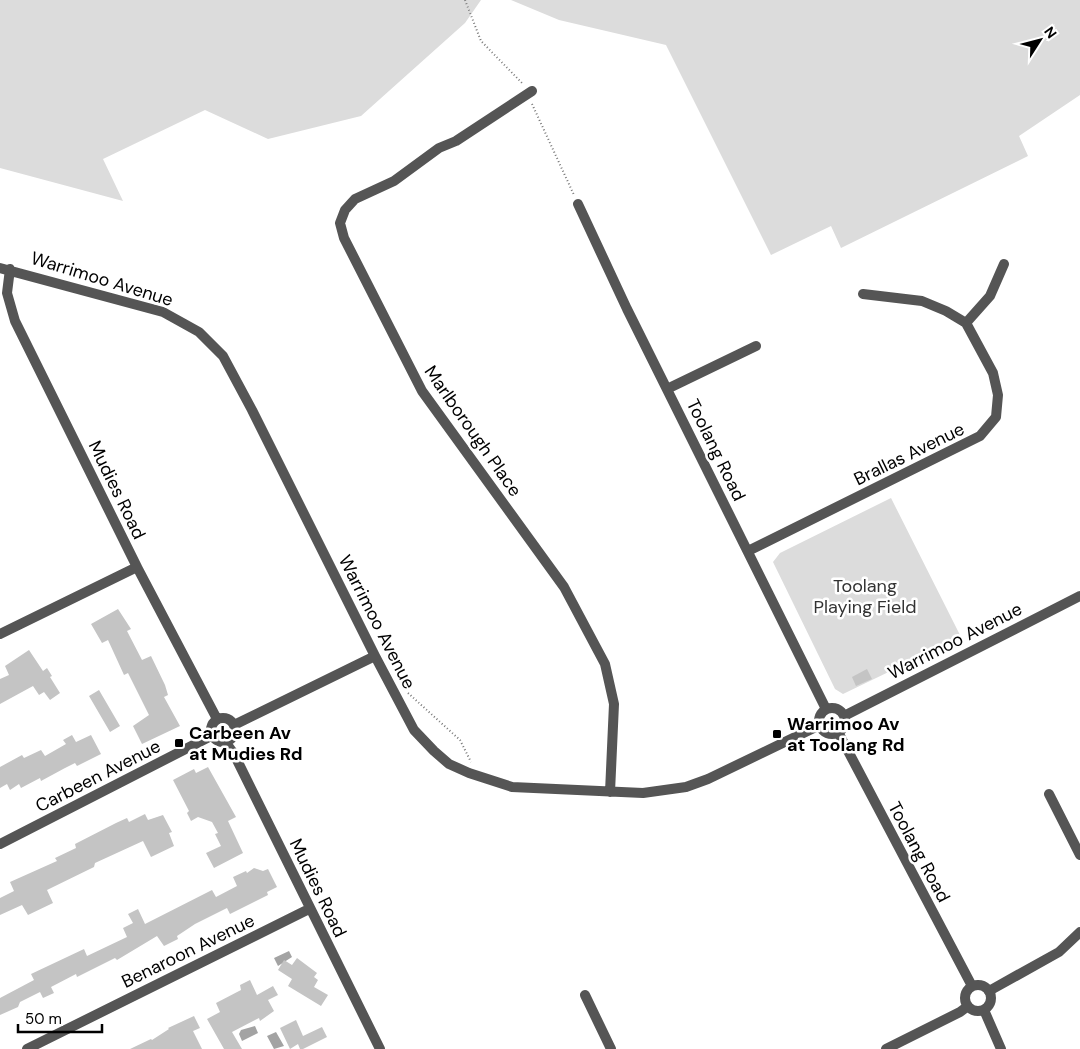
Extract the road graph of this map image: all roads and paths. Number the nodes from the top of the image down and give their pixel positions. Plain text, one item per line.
1 (465, 0) edge
2 (532, 91) junction
3 (578, 204) joint
4 (1004, 264) dead end
5 (5, 268) edge
6 (863, 294) dead end
7 (966, 323) junction
8 (756, 346) dead end
9 (668, 388) junction
10 (748, 552) junction
11 (137, 567) junction
12 (1080, 596) edge
13 (0, 634) edge
14 (375, 656) junction
15 (406, 692) dead end
16 (826, 709) junction
17 (844, 716) junction
18 (217, 719) junction
19 (234, 725) junction
20 (820, 725) junction
21 (838, 732) junction
22 (211, 736) junction
23 (226, 743) junction
24 (472, 764) dead end
25 (610, 792) junction
26 (1049, 794) dead end
27 (0, 844) edge
28 (1080, 855) edge
29 (309, 909) junction
30 (1080, 932) edge
31 (972, 986) junction
32 (989, 991) junction
33 (585, 995) dead end
34 (968, 1006) junction
35 (984, 1010) junction
36 (28, 1049) edge
37 (380, 1049) edge
38 (611, 1049) edge
39 (886, 1049) edge
40 (1001, 1049) edge

1 - 2 path
2 - 3 path
2 - 25 street, Marlborough Place
3 - 9 street, Toolang Road
4 - 7 street
5 - 11 street, Mudies Road
5 - 14 street, Warrimoo Avenue
6 - 7 street, Brallas Avenue
7 - 10 street, Brallas Avenue
8 - 9 street
9 - 10 street, Toolang Road
10 - 16 street, Toolang Road
11 - 13 street
11 - 18 street, Mudies Road
12 - 17 street, Warrimoo Avenue
14 - 19 street
14 - 25 street, Warrimoo Avenue
15 - 24 path
16 - 17 street
16 - 20 street
17 - 21 street
18 - 19 street
18 - 22 street
19 - 23 street
20 - 21 street
20 - 25 street, Warrimoo Avenue
21 - 31 street, Toolang Road
22 - 23 street
22 - 27 street, Carbeen Avenue
23 - 29 street, Mudies Road
26 - 28 street
29 - 36 street, Benaroon Avenue
29 - 37 street, Mudies Road
30 - 32 street
31 - 32 street
31 - 34 street
32 - 35 street
33 - 38 street
34 - 35 street
34 - 39 street
35 - 40 street

